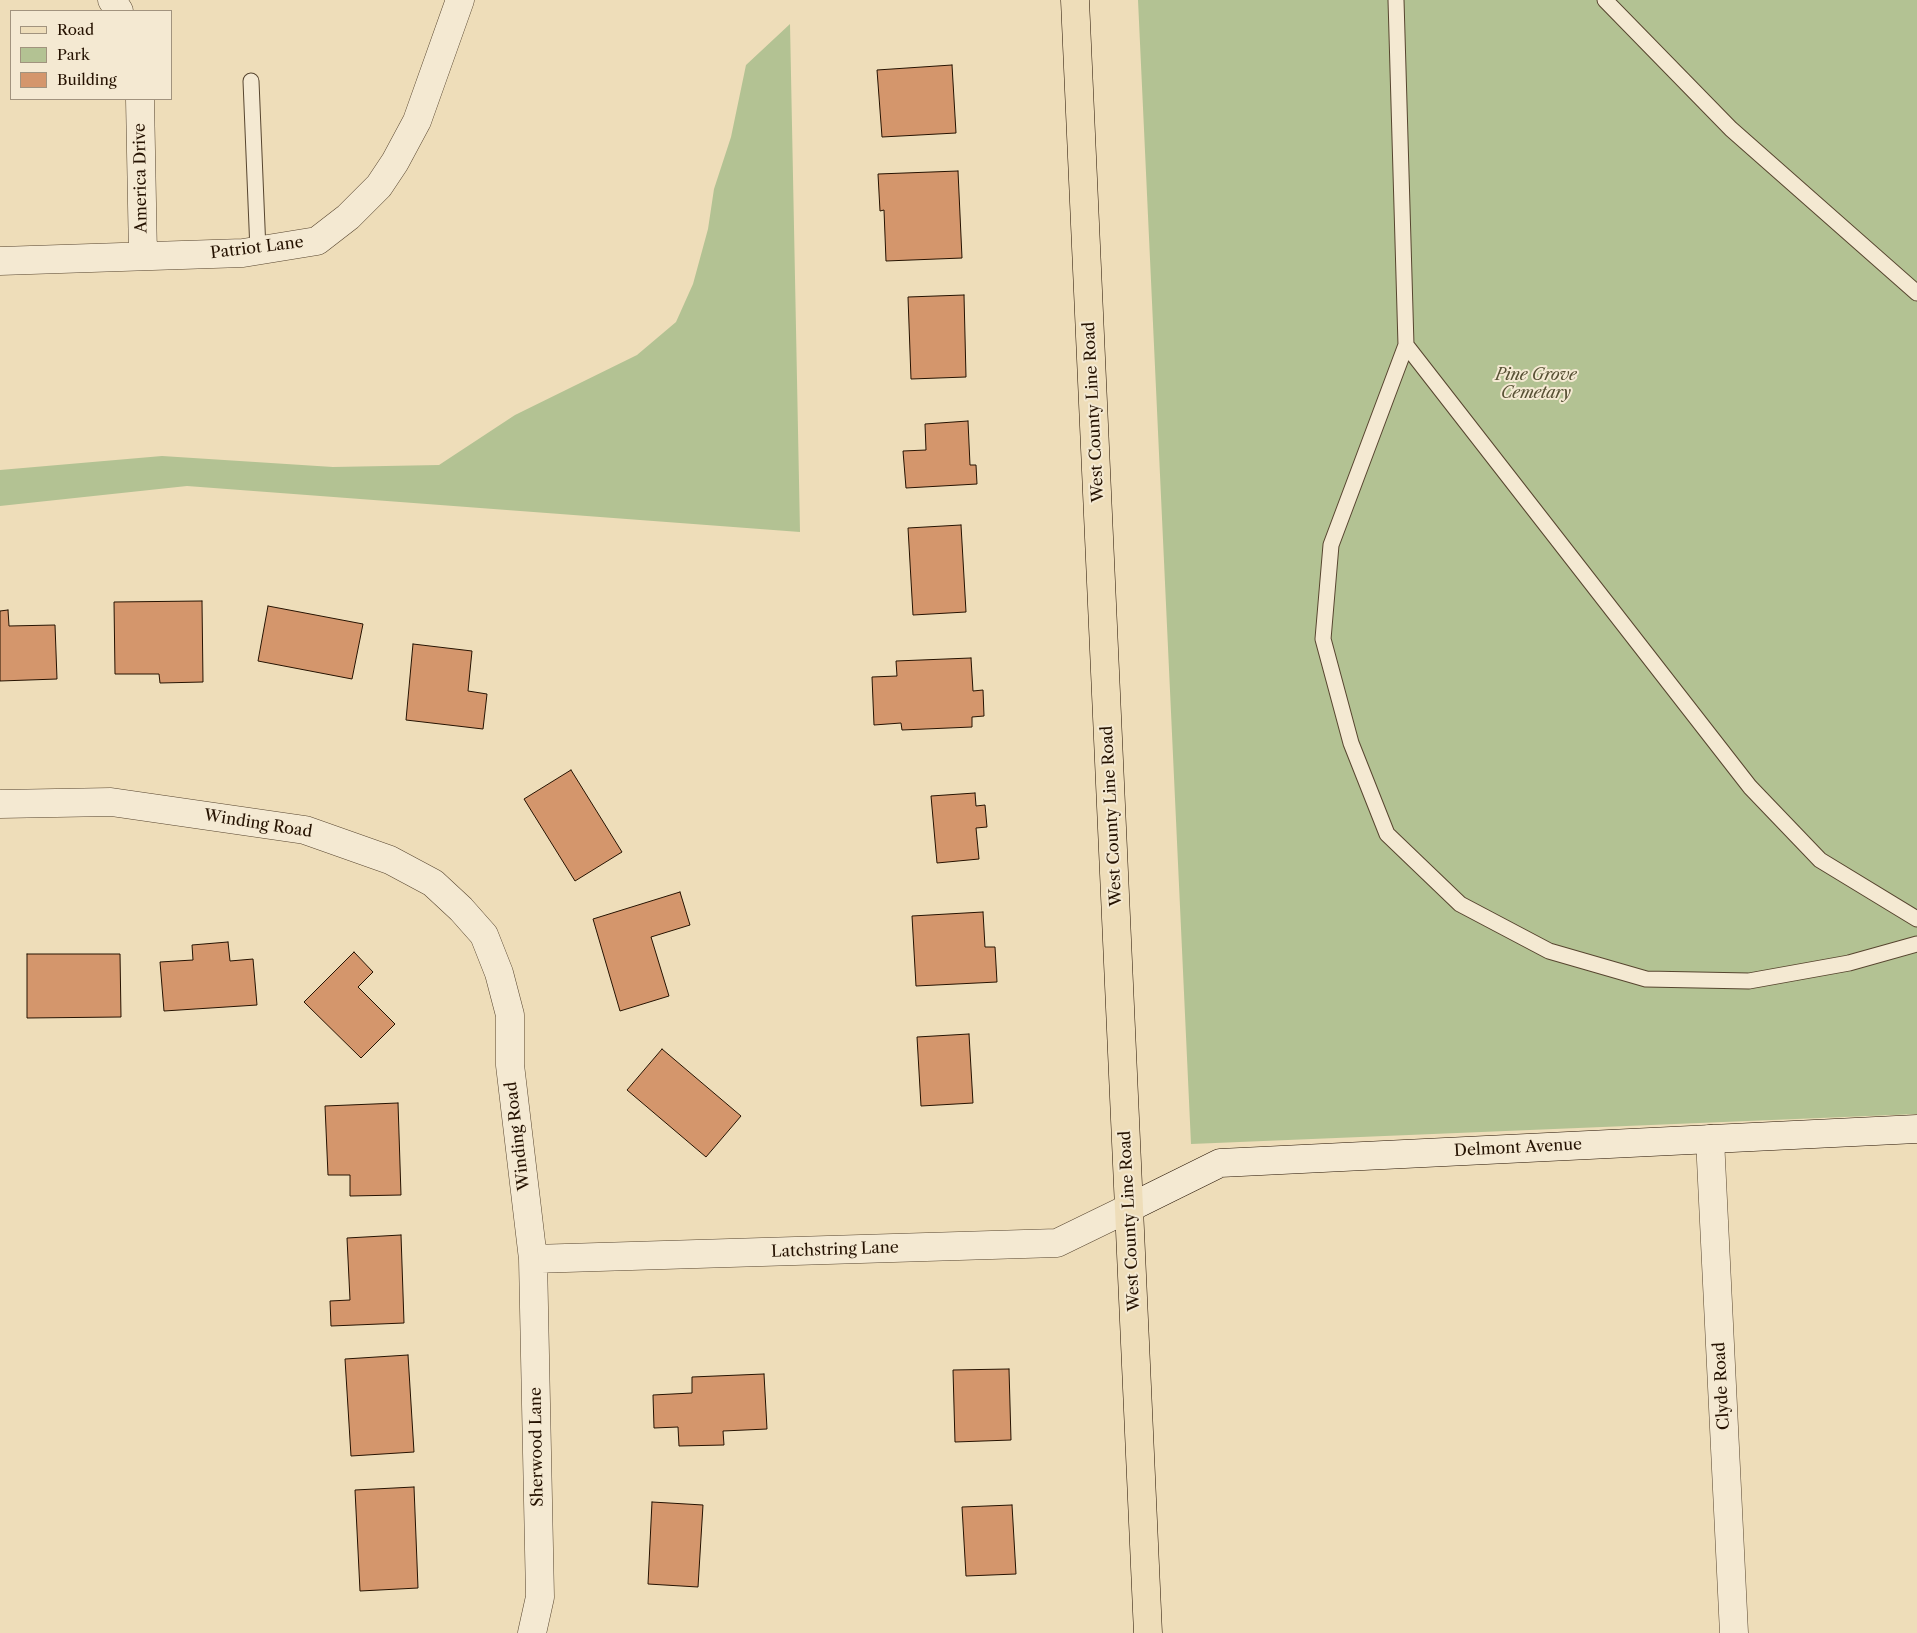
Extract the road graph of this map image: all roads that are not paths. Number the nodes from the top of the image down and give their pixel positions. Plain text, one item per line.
1 (460, 0) edge
2 (1075, 0) edge
3 (1396, 0) edge
4 (1605, 0) edge
5 (251, 80) dead end
6 (140, 100) edge
7 (258, 251) junction
8 (143, 256) junction
9 (0, 261) edge
10 (1917, 293) edge
11 (1406, 345) junction
12 (0, 804) edge
13 (1917, 918) edge
14 (1917, 944) edge
15 (1917, 1129) edge
16 (1710, 1139) junction
17 (1130, 1208) junction
18 (533, 1259) junction
19 (532, 1633) edge
20 (1148, 1633) edge
21 (1734, 1633) edge

1 - 7 street, Patriot Lane
2 - 17 main road, West County Line Road
3 - 11 lane
4 - 10 lane
5 - 7 lane
6 - 8 street, America Drive
7 - 8 street, Patriot Lane
8 - 9 street, Patriot Lane
11 - 13 lane
11 - 14 lane
12 - 18 street, Winding Road
15 - 16 street, Delmont Avenue
16 - 17 street, Delmont Avenue
16 - 21 street, Clyde Road
17 - 18 street, Latchstring Lane
17 - 20 main road, West County Line Road
18 - 19 street, Sherwood Lane

